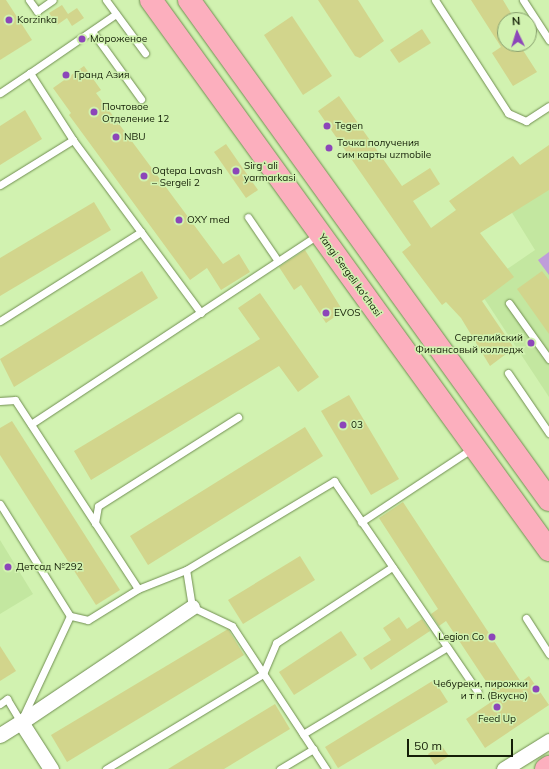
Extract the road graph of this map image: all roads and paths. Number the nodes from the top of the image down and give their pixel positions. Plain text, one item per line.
1 (30, 0) edge
2 (52, 0) edge
3 (106, 0) edge
4 (151, 0) edge
5 (190, 0) edge
6 (435, 0) edge
7 (523, 0) edge
8 (116, 14) junction
9 (92, 31) junction
10 (549, 40) edge
11 (145, 53) dead end
12 (30, 73) junction
13 (0, 93) edge
14 (141, 99) dead end
15 (549, 106) edge
16 (73, 140) junction
17 (0, 185) edge
18 (248, 217) dead end
19 (141, 232) junction
20 (320, 233) junction
21 (278, 261) junction
22 (509, 303) dead end
23 (201, 313) junction
24 (0, 321) edge
25 (549, 359) edge
26 (508, 373) dead end
27 (0, 401) edge
28 (238, 417) dead end
29 (31, 424) junction
30 (549, 433) edge
31 (474, 447) junction
32 (549, 500) edge
33 (0, 504) edge
34 (361, 522) junction
35 (95, 523) junction
36 (549, 550) edge
37 (392, 567) junction
38 (186, 570) junction
39 (138, 588) junction
40 (192, 607) junction
41 (70, 616) junction
42 (526, 618) dead end
43 (447, 647) junction
44 (549, 654) edge
45 (263, 674) junction
46 (478, 692) dead end
47 (0, 704) edge
48 (21, 722) junction
49 (303, 734) junction
50 (0, 735) edge
51 (549, 741) edge
52 (313, 749) junction
53 (549, 767) edge
54 (51, 769) edge
55 (106, 769) edge
56 (280, 769) edge
57 (326, 769) edge
58 (504, 769) edge
59 (546, 769) edge

1 - 2 lane
3 - 8 lane
4 - 20 main road, Yangi Sergeli ko'chasi
5 - 32 main road
6 - 15 lane
7 - 10 lane
8 - 9 lane
8 - 11 lane
9 - 12 lane
9 - 14 lane
12 - 13 lane
12 - 16 lane
16 - 17 lane
16 - 19 lane
18 - 21 lane
19 - 23 lane
19 - 24 lane
20 - 21 lane
20 - 31 main road, Yangi Sergeli ko'chasi
21 - 23 lane
22 - 25 lane
23 - 29 lane
26 - 30 lane
27 - 29 lane
28 - 35 lane
29 - 35 lane
31 - 34 lane
31 - 36 main road, Yangi Sergeli ko'chasi
33 - 41 lane
34 - 37 lane
34 - 38 lane
35 - 39 lane
37 - 43 lane
37 - 45 lane
38 - 39 lane
38 - 40 lane
39 - 41 lane
40 - 45 lane
40 - 48 street
41 - 48 lane
42 - 44 lane
43 - 46 lane
43 - 49 lane
45 - 49 lane
45 - 55 lane
47 - 48 lane
48 - 50 street
48 - 54 street
49 - 52 lane
51 - 58 street
52 - 56 lane
52 - 57 lane
53 - 59 main road

